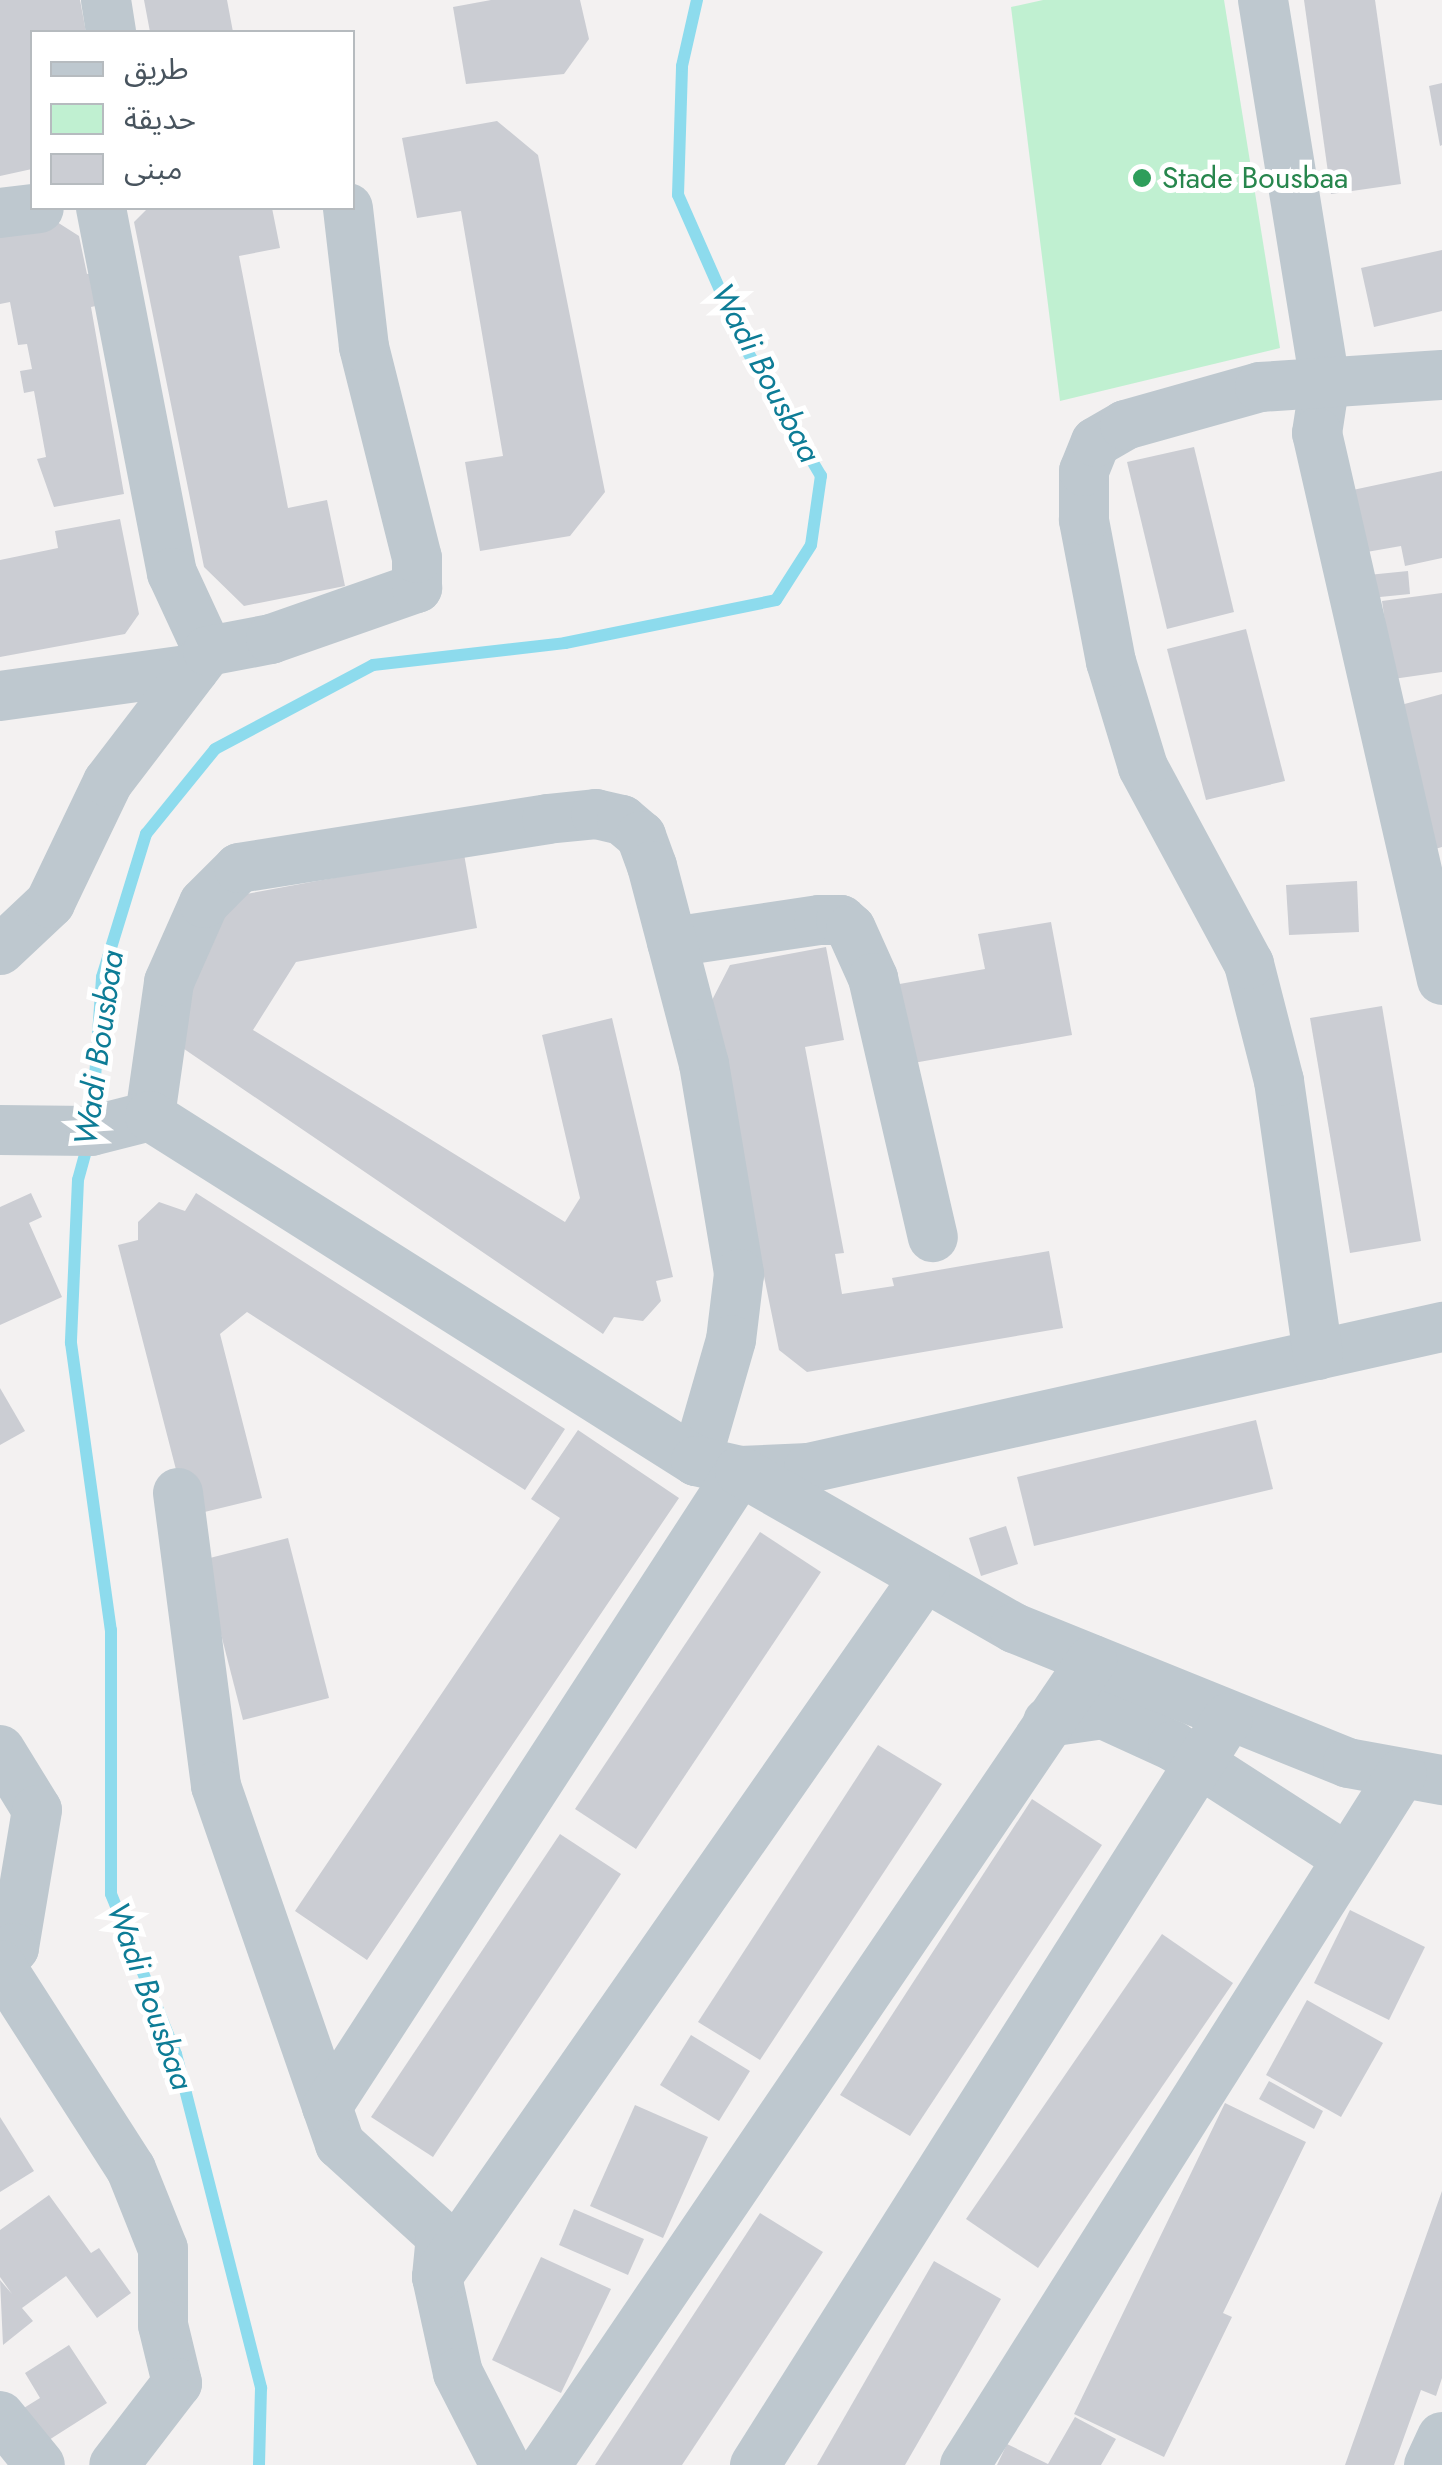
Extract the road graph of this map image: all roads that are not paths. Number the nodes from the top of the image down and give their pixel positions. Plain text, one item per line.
1 (106, 0) edge
2 (1263, 0) edge
3 (111, 30) edge
4 (30, 209) edge
5 (100, 210) edge
6 (348, 210) edge
7 (0, 213) edge
8 (1442, 375) edge
9 (1324, 381) junction
10 (201, 660) junction
11 (0, 696) edge
12 (672, 942) junction
13 (0, 950) edge
14 (1442, 980) edge
15 (150, 1116) junction
16 (0, 1130) edge
17 (933, 1237) dead end
18 (1442, 1328) edge
19 (1318, 1355) junction
20 (718, 1466) junction
21 (178, 1493) dead end
22 (925, 1577) junction
23 (1092, 1660) junction
24 (1228, 1718) junction
25 (1048, 1722) junction
26 (0, 1750) edge
27 (1199, 1760) junction
28 (1422, 1776) edge
29 (1344, 1857) junction
30 (0, 1963) edge
31 (327, 2107) junction
32 (437, 2277) junction
33 (0, 2416) edge
34 (1442, 2437) edge
35 (40, 2465) edge
36 (114, 2465) edge
37 (504, 2465) edge
38 (546, 2465) edge
39 (755, 2465) edge
40 (965, 2465) edge
41 (1429, 2465) edge

1 - 3 street
2 - 9 street
4 - 7 street
5 - 10 street
6 - 10 street
8 - 9 street
9 - 14 street
9 - 19 street
10 - 11 street
10 - 13 street
12 - 15 street
12 - 17 street
12 - 20 street
15 - 16 street
15 - 20 street
18 - 19 street
19 - 20 street
20 - 22 street
20 - 31 street
21 - 31 street
22 - 23 street
22 - 32 street
23 - 24 street
23 - 25 street
24 - 27 street
24 - 28 street
25 - 27 street
25 - 38 street
26 - 30 street
27 - 29 street
27 - 39 street
28 - 29 street
29 - 40 street
30 - 36 street
31 - 32 street
32 - 37 street
33 - 35 street
34 - 41 street

